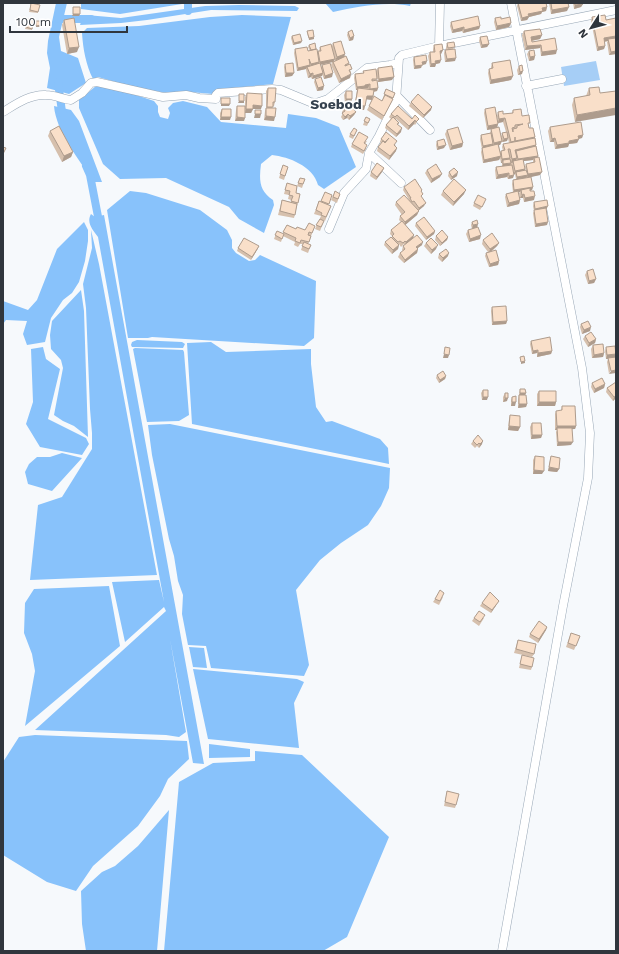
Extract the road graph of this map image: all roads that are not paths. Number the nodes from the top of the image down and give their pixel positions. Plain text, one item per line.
1 (440, 3) edge
2 (511, 3) edge
3 (610, 8) edge
4 (515, 30) junction
5 (439, 46) junction
6 (398, 63) junction
7 (562, 79) dead end
8 (526, 86) junction
9 (396, 95) junction
10 (3, 112) edge
11 (430, 130) dead end
12 (369, 153) junction
13 (401, 183) dead end
14 (329, 229) dead end
15 (502, 951) edge

1 - 5 street
2 - 4 street
3 - 4 street
4 - 5 street
4 - 8 street
5 - 6 street
6 - 9 street
6 - 10 street
7 - 8 street
8 - 15 street
9 - 11 street
9 - 12 street
12 - 13 street
12 - 14 street

